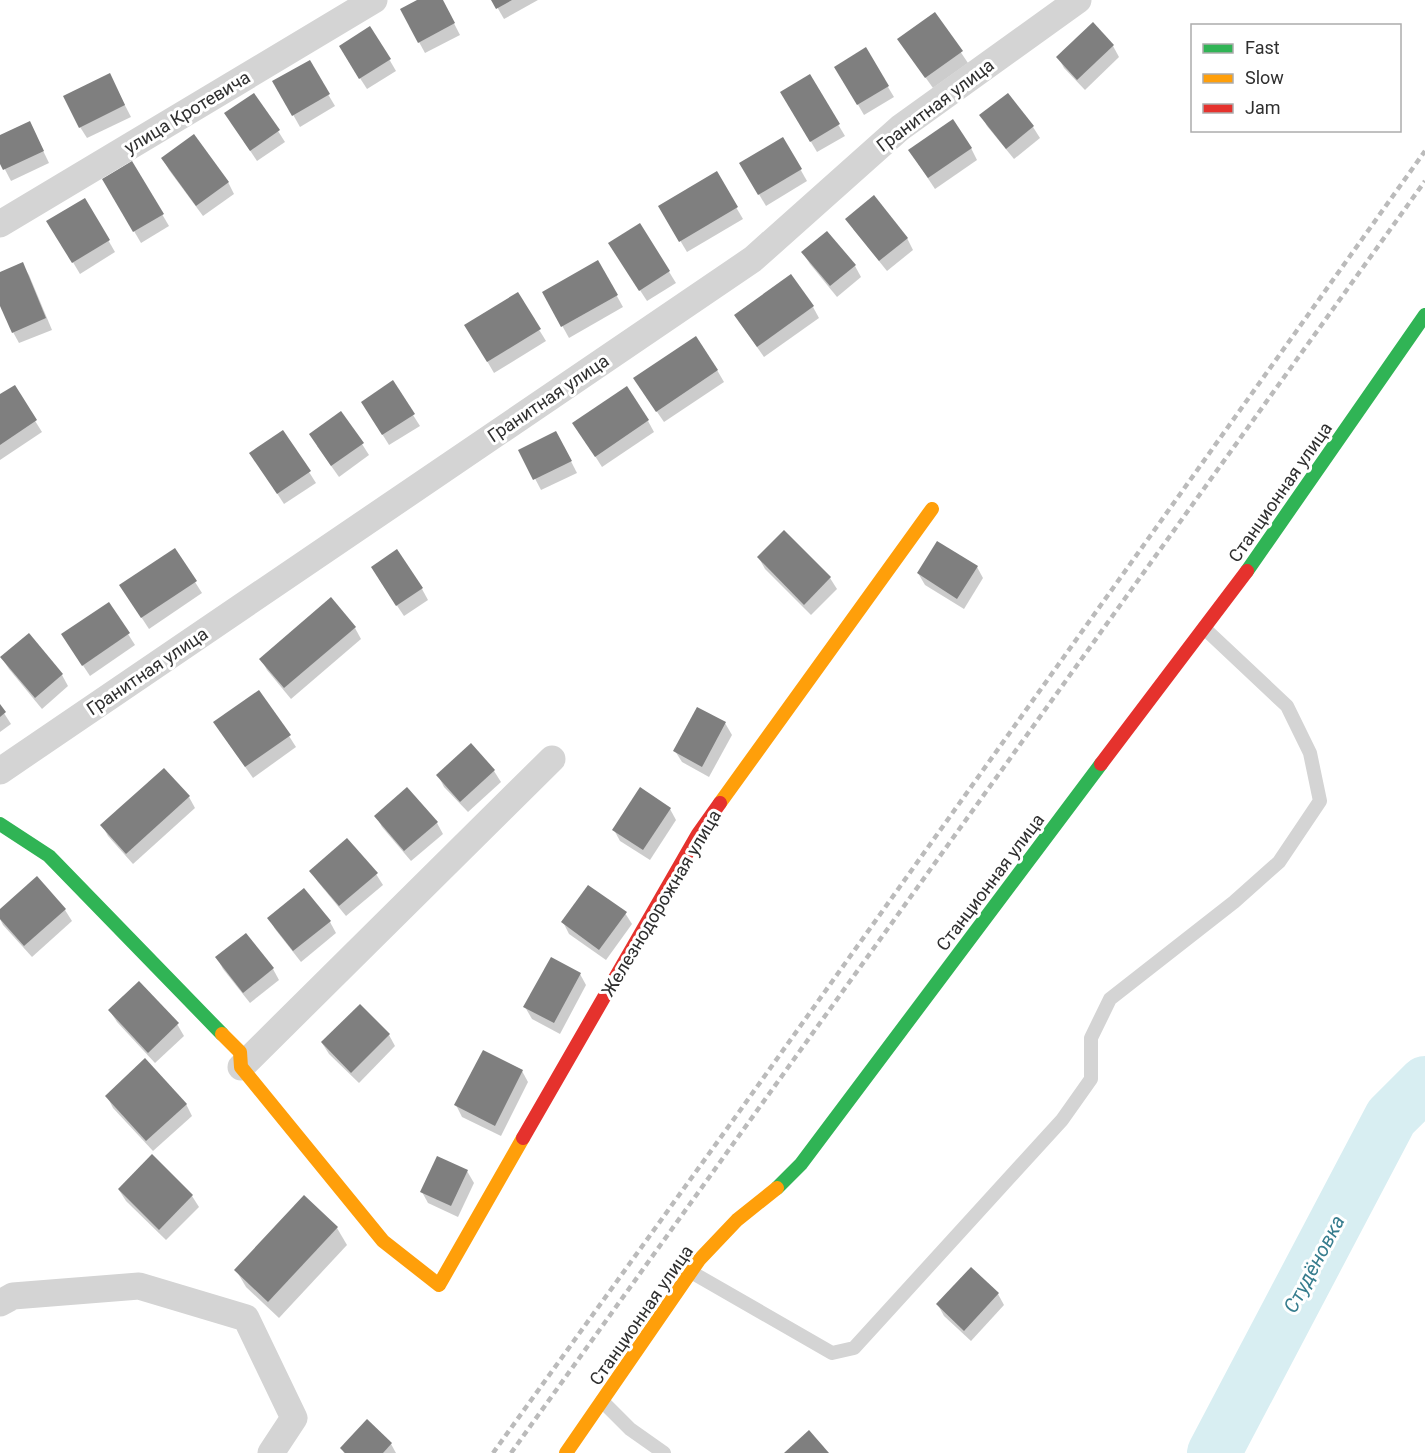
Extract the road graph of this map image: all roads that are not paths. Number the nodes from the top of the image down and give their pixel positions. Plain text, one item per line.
1 (374, 0) edge
2 (1078, 0) edge
3 (0, 224) edge
4 (1425, 315) edge
5 (932, 509) dead end
6 (1204, 628) junction
7 (552, 759) dead end
8 (0, 771) edge
9 (0, 824) edge
10 (241, 1067) junction
11 (691, 1272) junction
12 (0, 1303) edge
13 (602, 1401) junction
14 (271, 1453) edge
15 (566, 1453) edge
16 (664, 1453) edge

1 - 3 street, улица Кротевича
2 - 8 street, Гранитная улица
4 - 6 street, Станционная улица
5 - 10 street, Железнодорожная улица
6 - 11 street, Станционная улица
6 - 11 lane
7 - 10 street
9 - 10 street
11 - 13 street, Станционная улица
12 - 14 street
13 - 15 street, Станционная улица
13 - 16 lane

